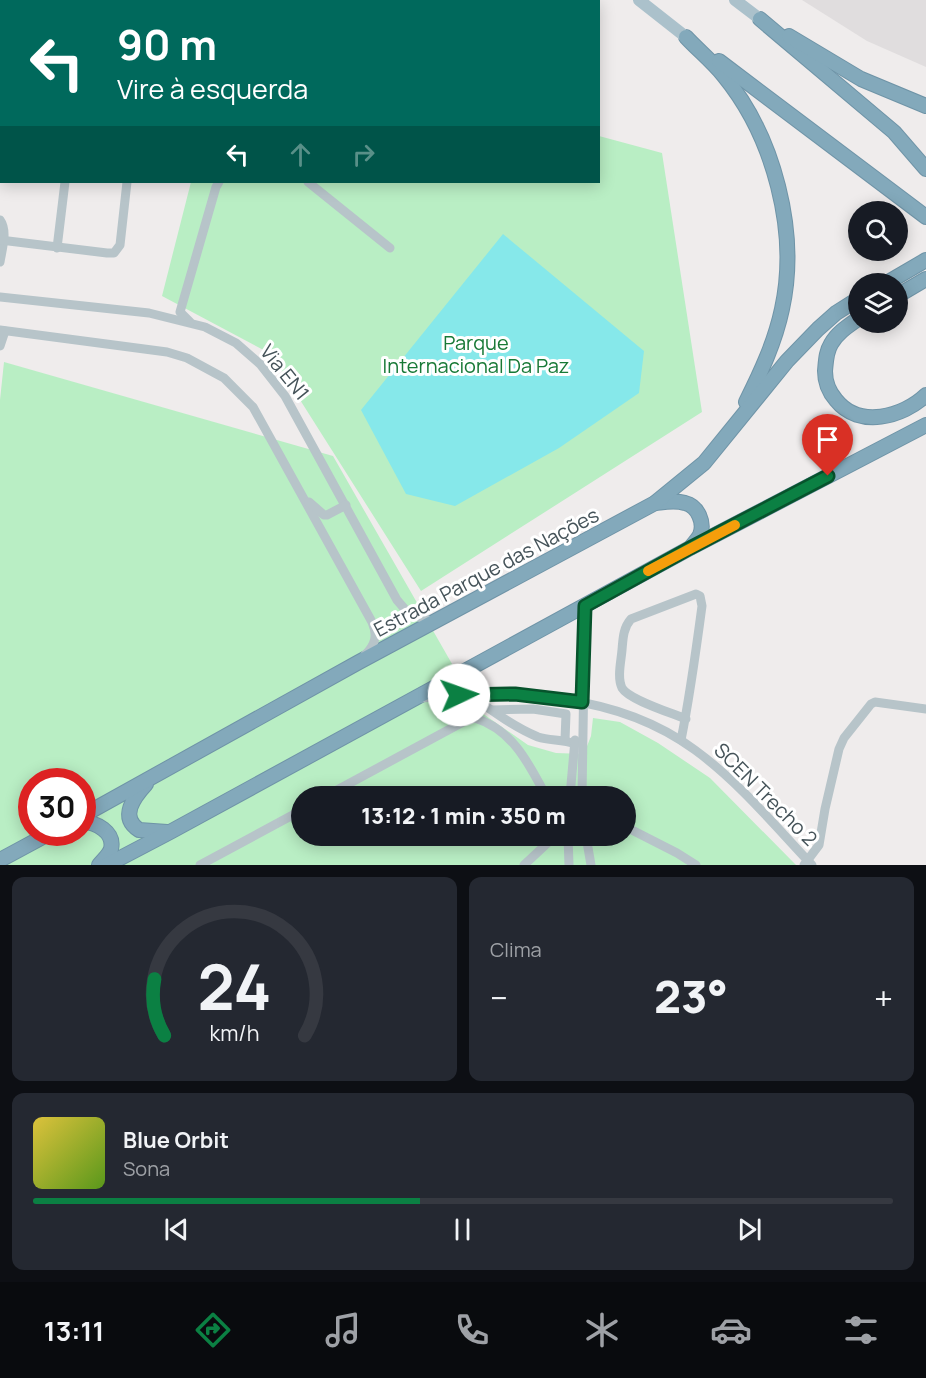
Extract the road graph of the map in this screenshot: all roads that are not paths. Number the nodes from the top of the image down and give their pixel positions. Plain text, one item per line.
1 (639, 0) edge
2 (735, 0) edge
3 (760, 19) junction
4 (686, 37) junction
5 (926, 106) edge
6 (926, 170) edge
7 (65, 183) edge
8 (127, 183) edge
9 (218, 183) edge
10 (309, 183) edge
11 (926, 217) edge
12 (0, 220) edge
13 (1, 240) edge
14 (57, 248) junction
15 (390, 248) dead end
16 (926, 260) edge
17 (0, 262) edge
18 (904, 273) edge
19 (926, 279) edge
20 (908, 290) edge
21 (0, 297) edge
22 (848, 305) edge
23 (190, 322) junction
24 (848, 326) edge
25 (2, 330) edge
26 (0, 346) edge
27 (926, 395) edge
28 (926, 424) edge
29 (735, 425) junction
30 (299, 491) junction
31 (655, 503) junction
32 (346, 505) junction
33 (690, 548) junction
34 (585, 606) junction
35 (434, 622) junction
36 (359, 662) junction
37 (470, 695) junction
38 (417, 698) junction
39 (582, 702) junction
40 (926, 709) edge
41 (492, 710) junction
42 (686, 719) junction
43 (565, 740) junction
44 (681, 740) junction
45 (575, 744) junction
46 (151, 778) junction
47 (345, 786) edge
48 (540, 786) edge
49 (571, 786) edge
50 (581, 786) edge
51 (96, 808) edge
52 (291, 816) edge
53 (96, 824) edge
54 (170, 832) junction
55 (636, 833) edge
56 (26, 846) edge
57 (544, 846) edge
58 (568, 846) edge
59 (588, 846) edge
60 (0, 860) edge
61 (808, 864) edge
62 (99, 865) edge
63 (107, 865) edge
64 (200, 865) edge
65 (524, 865) edge
66 (569, 865) edge
67 (591, 865) edge
68 (696, 865) edge

1 - 4 main road
2 - 3 main road
3 - 5 highway
3 - 6 highway
4 - 11 highway
4 - 29 highway
7 - 14 street
8 - 14 street
9 - 23 street
10 - 15 street
12 - 13 street
13 - 14 street
13 - 17 street
16 - 18 highway
19 - 20 highway
21 - 23 street, Via EN1
22 - 29 highway, Estrada Parque das Nações
23 - 32 street, Via EN1
24 - 27 highway
25 - 26 street
25 - 30 street
28 - 33 highway
29 - 31 highway, Estrada Parque das Nações
30 - 32 street
30 - 36 street
31 - 33 highway
31 - 35 highway, Estrada Parque das Nações
32 - 35 street, Via EN1
33 - 34 highway
34 - 38 highway
34 - 39 street
35 - 36 highway, Estrada Parque das Nações
36 - 46 highway, Estrada Parque das Nações
37 - 38 street, SCEN Trecho 2
37 - 39 street, SCEN Trecho 2
37 - 41 street
38 - 54 highway
39 - 44 street, SCEN Trecho 2
39 - 45 street
39 - 50 street
40 - 61 street
41 - 43 street
41 - 43 street
42 - 42 street
42 - 44 street
43 - 45 street
44 - 61 street, SCEN Trecho 2
45 - 49 street
46 - 51 highway, Estrada Parque das Nações
46 - 54 highway
47 - 48 street
52 - 64 street
53 - 62 highway
54 - 63 highway
55 - 68 street
56 - 60 highway
57 - 65 street
58 - 66 street
59 - 67 street

